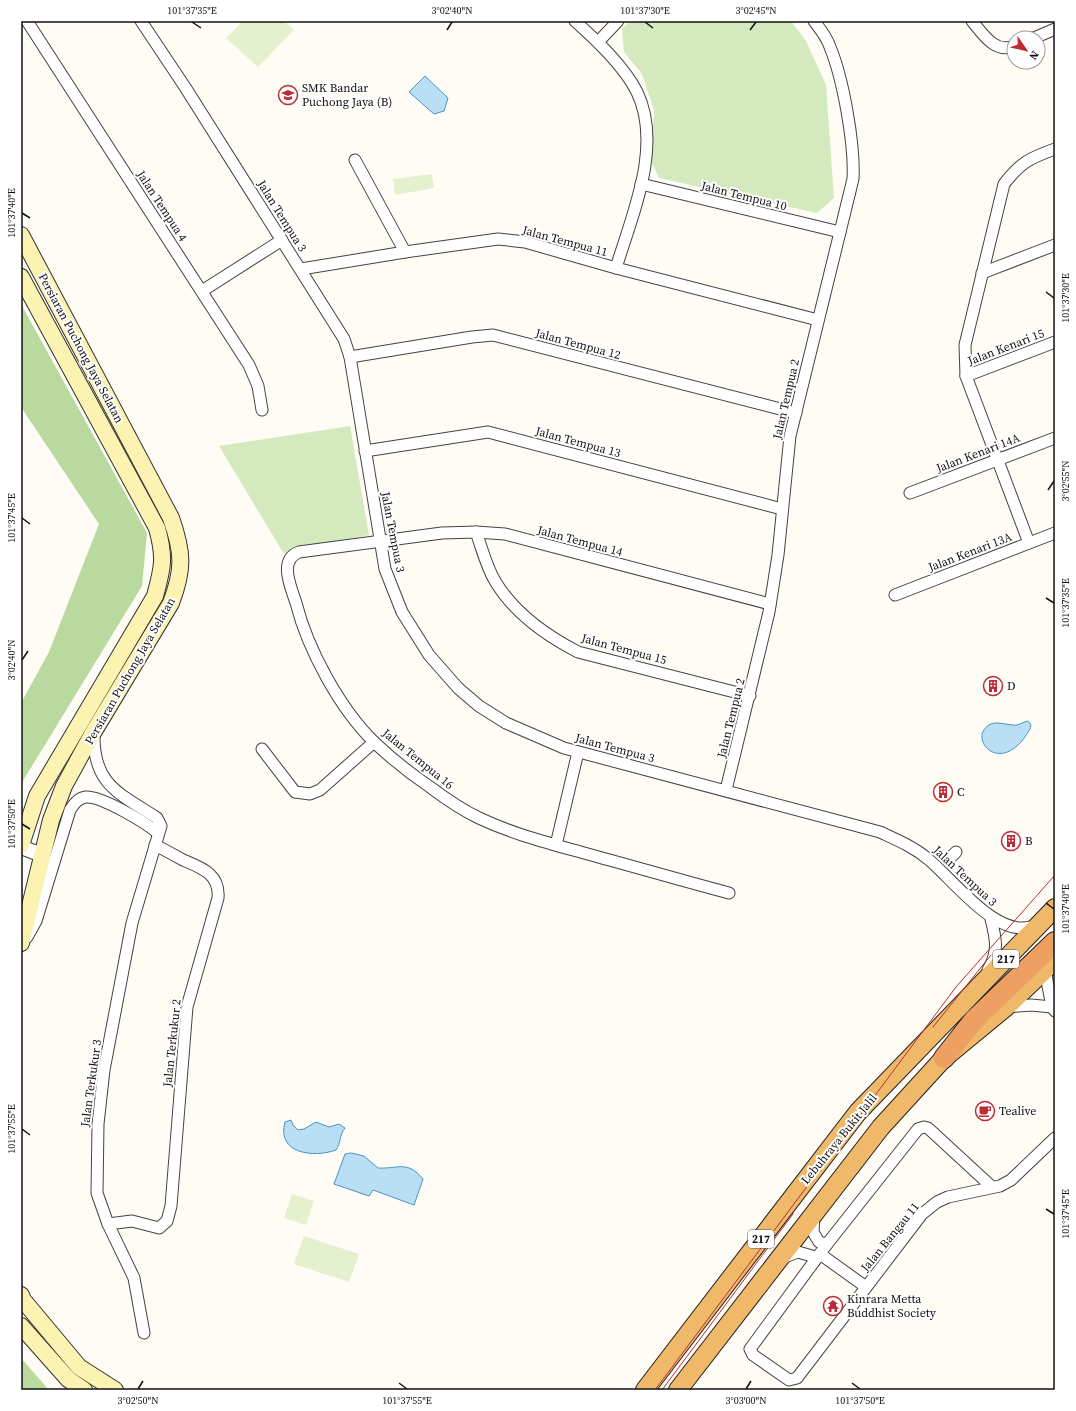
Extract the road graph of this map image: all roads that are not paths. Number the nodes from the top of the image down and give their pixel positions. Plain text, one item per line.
1 (27, 21) edge
2 (141, 21) edge
3 (576, 21) edge
4 (618, 21) edge
5 (814, 21) edge
6 (972, 21) edge
7 (598, 42) junction
8 (1006, 49) edge
9 (1055, 150) edge
10 (355, 160) dead end
11 (641, 184) junction
12 (840, 232) junction
13 (21, 235) edge
14 (282, 240) junction
15 (1055, 245) edge
16 (405, 252) junction
17 (616, 268) junction
18 (301, 269) junction
19 (982, 273) junction
20 (21, 277) edge
21 (202, 291) junction
22 (818, 320) junction
23 (1055, 342) edge
24 (350, 357) junction
25 (966, 376) junction
26 (262, 410) dead end
27 (796, 413) junction
28 (1055, 438) edge
29 (365, 451) junction
30 (996, 460) junction
31 (910, 493) dead end
32 (782, 509) junction
33 (476, 532) junction
34 (1055, 533) edge
35 (380, 542) junction
36 (1029, 543) junction
37 (895, 595) dead end
38 (770, 604) junction
39 (750, 696) junction
40 (94, 731) junction
41 (374, 742) junction
42 (262, 749) dead end
43 (578, 752) junction
44 (726, 790) junction
45 (158, 833) junction
46 (155, 845) junction
47 (556, 845) junction
48 (21, 846) edge
49 (42, 855) junction
50 (729, 893) dead end
51 (1050, 914) edge
52 (992, 919) junction
53 (1055, 942) edge
54 (21, 943) edge
55 (21, 946) edge
56 (1050, 965) edge
57 (968, 999) junction
58 (1006, 1007) junction
59 (1054, 1009) edge
60 (944, 1058) junction
61 (1055, 1138) edge
62 (992, 1186) junction
63 (815, 1211) junction
64 (108, 1224) junction
65 (827, 1244) junction
66 (817, 1258) junction
67 (777, 1260) junction
68 (866, 1287) junction
69 (21, 1295) edge
70 (21, 1326) edge
71 (144, 1332) dead end
72 (84, 1390) edge
73 (115, 1390) edge
74 (646, 1390) edge
75 (678, 1390) edge

1 - 21 street, Jalan Tempua 4
2 - 14 street, Jalan Tempua 3
3 - 7 street
4 - 7 street
5 - 12 street, Jalan Tempua 2
6 - 8 street
7 - 11 street
9 - 19 street
10 - 16 street
11 - 12 street, Jalan Tempua 10
11 - 17 street
12 - 22 street, Jalan Tempua 2
13 - 40 main road, Persiaran Puchong Jaya Selatan
14 - 18 street, Jalan Tempua 3
14 - 21 street
15 - 19 street
16 - 17 street, Jalan Tempua 11
16 - 18 street, Jalan Tempua 11
17 - 22 street, Jalan Tempua 11
18 - 24 street, Jalan Tempua 3
19 - 25 street
20 - 48 main road, Persiaran Puchong Jaya Selatan
21 - 26 street, Jalan Tempua 4
22 - 27 street, Jalan Tempua 2
23 - 25 street, Jalan Kenari 15
24 - 27 street, Jalan Tempua 12
24 - 29 street, Jalan Tempua 3
25 - 30 street
27 - 32 street, Jalan Tempua 2
28 - 30 street, Jalan Kenari 14A
29 - 32 street, Jalan Tempua 13
29 - 35 street, Jalan Tempua 3
30 - 31 street, Jalan Kenari 14A
30 - 36 street
32 - 38 street, Jalan Tempua 2
33 - 35 street, Jalan Tempua 14
33 - 38 street, Jalan Tempua 14
33 - 39 street, Jalan Tempua 15
34 - 36 street, Jalan Kenari 13A
35 - 41 street, Jalan Tempua 16
35 - 43 street, Jalan Tempua 3
36 - 37 street, Jalan Kenari 13A
38 - 39 street, Jalan Tempua 2
39 - 44 street, Jalan Tempua 2
40 - 45 street
40 - 49 main road, Persiaran Puchong Jaya Selatan
41 - 42 street
41 - 47 street, Jalan Tempua 16
43 - 44 street, Jalan Tempua 3
43 - 47 street
44 - 52 street, Jalan Tempua 3
45 - 46 street, Jalan Terkukur 3
45 - 55 street
46 - 64 street, Jalan Terkukur 3
46 - 64 street, Jalan Terkukur 2
47 - 50 street, Jalan Tempua 16
48 - 49 street
49 - 54 main road, Persiaran Puchong Jaya Selatan
51 - 52 street, Jalan Tempua 3
51 - 57 highway, Lebuhraya Bukit Jalil / 217
52 - 57 street, Jalan Tempua 3
53 - 60 highway
56 - 58 highway, Lebuhraya Bukit Jalil
56 - 59 street
57 - 74 highway, Lebuhraya Bukit Jalil / 217
58 - 59 street
58 - 60 highway, Lebuhraya Bukit Jalil
60 - 63 highway, Lebuhraya Bukit Jalil / 217
61 - 62 street
62 - 65 street, Jalan Bangau 11
62 - 68 street, Jalan Bangau 11
63 - 65 street
63 - 67 highway, Lebuhraya Bukit Jalil / 217
64 - 71 street, Jalan Terkukur 3
65 - 66 street, Jalan Bangau 11
66 - 67 street
66 - 68 street
66 - 68 street, Jalan Bangau 11
67 - 75 highway, Lebuhraya Bukit Jalil / 217
69 - 73 main road
70 - 72 main road

